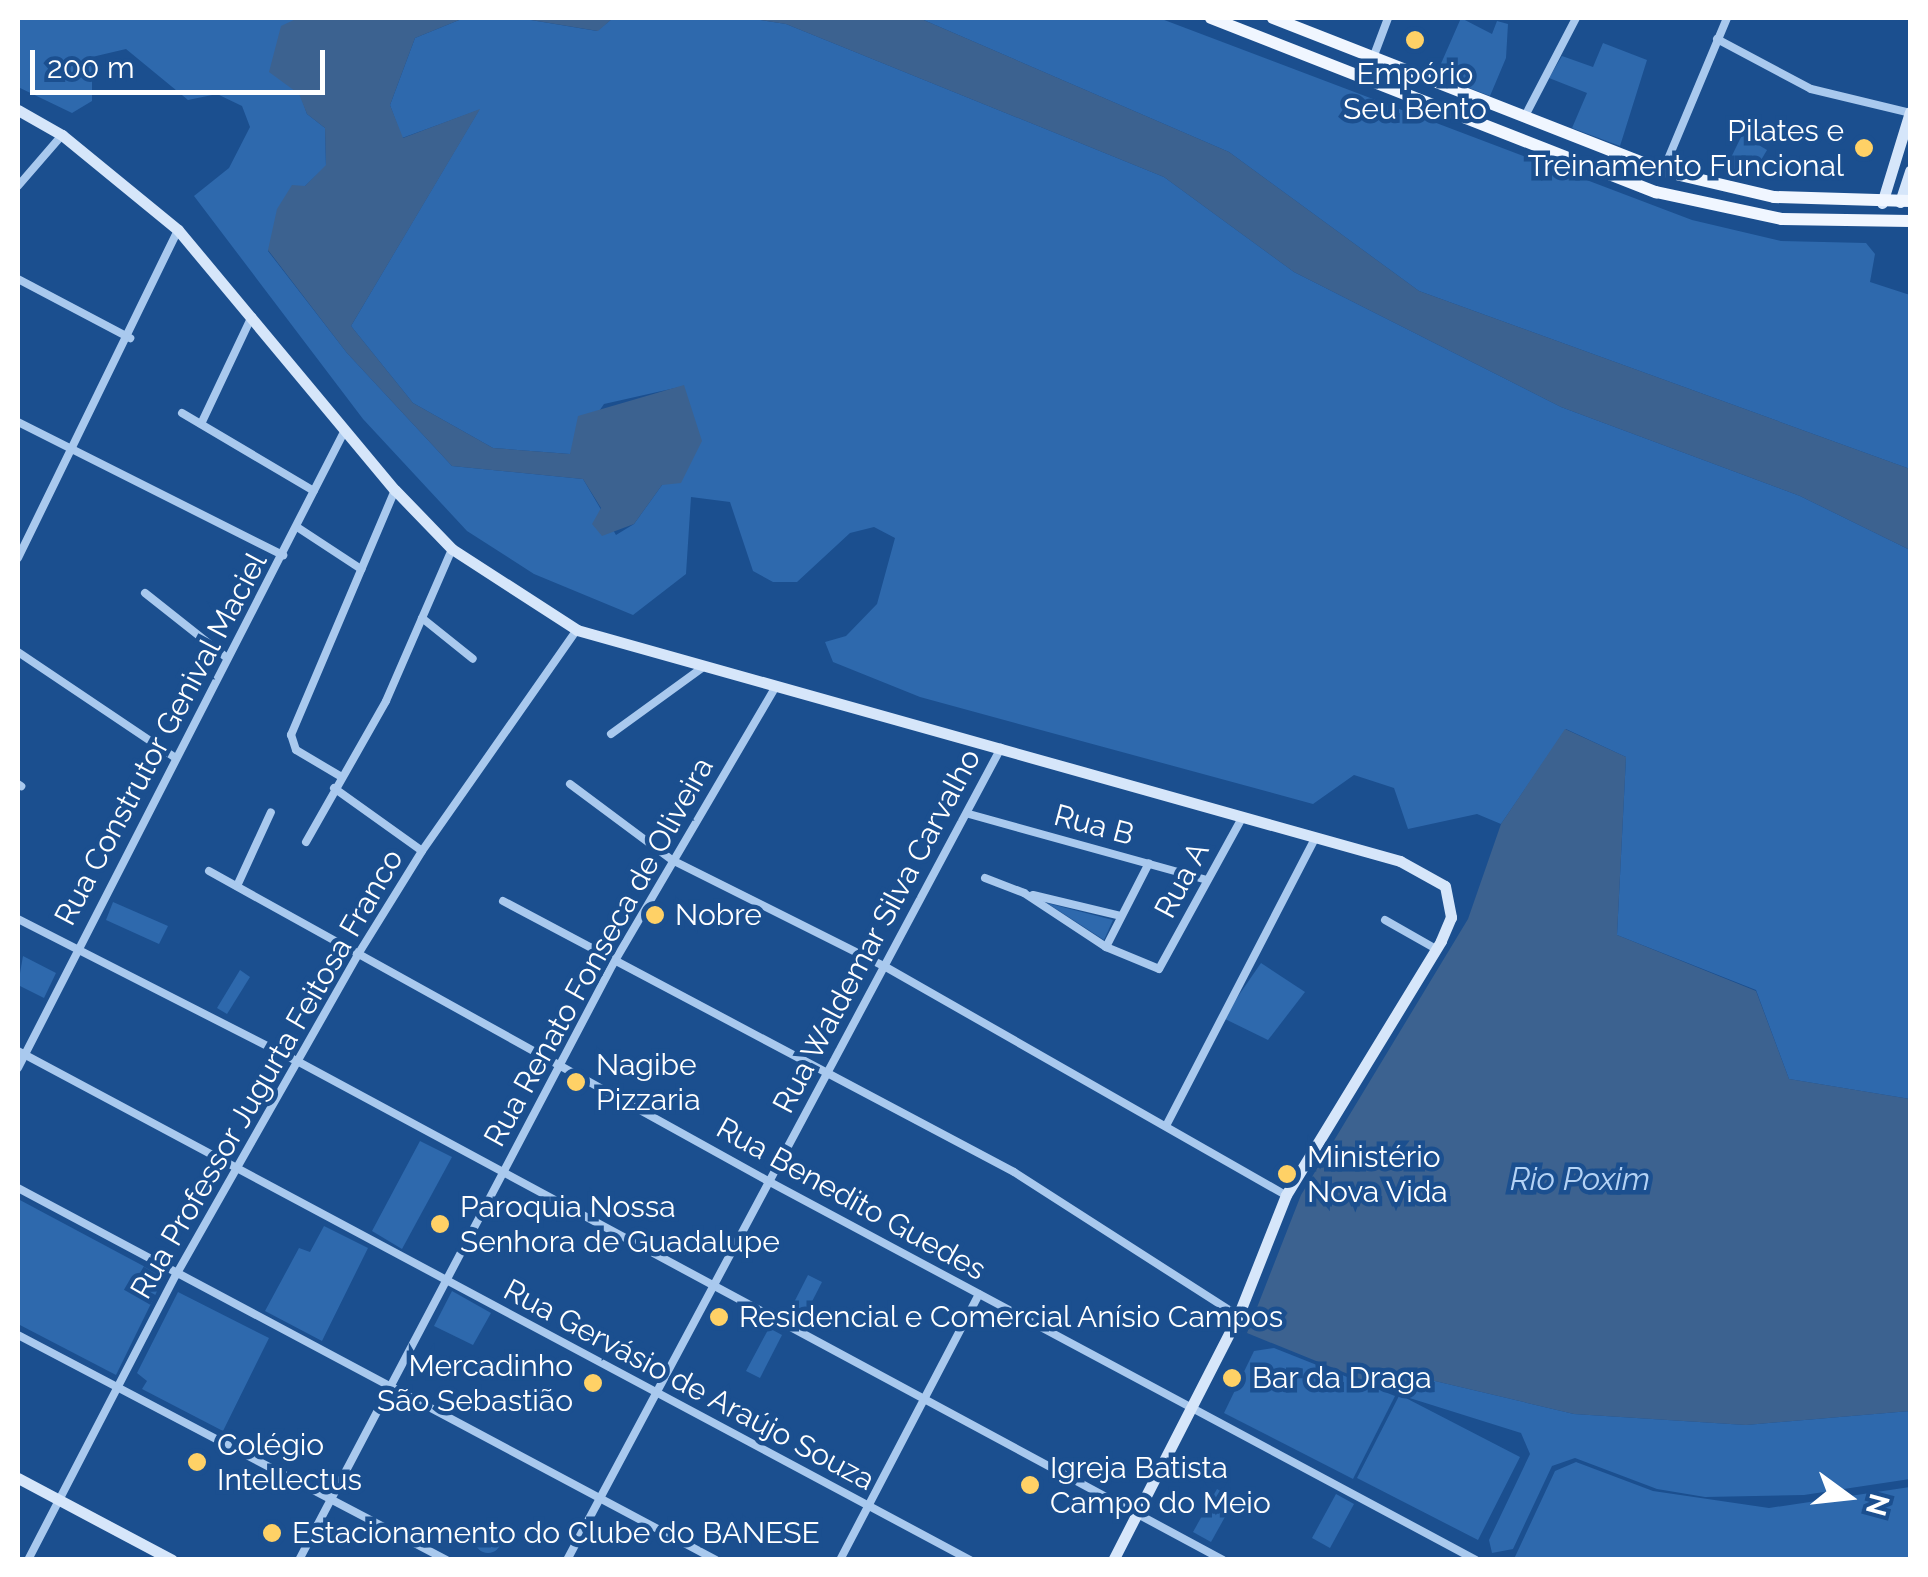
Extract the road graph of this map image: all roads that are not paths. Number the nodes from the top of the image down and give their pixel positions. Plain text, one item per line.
1 (1211, 18) edge
2 (1273, 18) edge
3 (1388, 18) edge
4 (1576, 18) edge
5 (1727, 18) edge
6 (1718, 39) junction
7 (1372, 58) junction
8 (18, 110) edge
9 (1910, 113) edge
10 (1524, 118) junction
11 (62, 135) junction
12 (1896, 159) junction
13 (1910, 161) edge
14 (1663, 171) junction
15 (1910, 171) edge
16 (18, 186) edge
17 (1905, 201) edge
18 (1882, 203) junction
19 (1910, 221) edge
20 (178, 230) junction
21 (18, 279) edge
22 (252, 316) junction
23 (130, 338) junction
24 (182, 412) dead end
25 (18, 422) edge
26 (201, 424) junction
27 (345, 430) junction
28 (72, 454) junction
29 (395, 490) junction
30 (314, 491) junction
31 (296, 527) junction
32 (452, 549) junction
33 (283, 555) junction
34 (18, 558) edge
35 (361, 569) junction
36 (145, 593) dead end
37 (422, 618) junction
38 (577, 630) junction
39 (18, 652) edge
40 (227, 658) junction
41 (473, 658) dead end
42 (702, 668) junction
43 (775, 688) junction
44 (611, 734) dead end
45 (1001, 748) junction
46 (176, 758) junction
47 (340, 776) junction
48 (570, 784) dead end
49 (334, 788) junction
50 (272, 812) dead end
51 (969, 814) junction
52 (1242, 818) junction
53 (1315, 838) junction
54 (306, 842) dead end
55 (422, 851) junction
56 (672, 860) junction
57 (1149, 863) junction
58 (209, 871) dead end
59 (985, 878) dead end
60 (1208, 880) junction
61 (236, 886) junction
62 (1024, 893) junction
63 (503, 902) dead end
64 (1121, 916) junction
65 (18, 920) edge
66 (1386, 920) dead end
67 (1106, 947) junction
68 (1436, 948) junction
69 (76, 950) junction
70 (357, 956) junction
71 (613, 964) junction
72 (884, 966) junction
73 (21, 1053) edge
74 (297, 1061) junction
75 (559, 1063) junction
76 (18, 1068) edge
77 (824, 1074) junction
78 (1166, 1124) junction
79 (234, 1170) junction
80 (501, 1176) junction
81 (768, 1181) junction
82 (18, 1188) edge
83 (1286, 1195) junction
84 (176, 1276) junction
85 (445, 1281) junction
86 (712, 1290) junction
87 (979, 1294) junction
88 (1238, 1316) junction
89 (18, 1334) edge
90 (389, 1386) junction
91 (116, 1389) junction
92 (659, 1391) junction
93 (925, 1400) junction
94 (1192, 1408) junction
95 (18, 1478) edge
96 (600, 1497) junction
97 (332, 1499) junction
98 (59, 1500) junction
99 (868, 1506) junction
100 (1137, 1514) junction
101 (28, 1560) edge
102 (172, 1560) edge
103 (299, 1560) edge
104 (448, 1560) edge
105 (568, 1560) edge
106 (716, 1560) edge
107 (840, 1560) edge
108 (970, 1560) edge
109 (1112, 1560) edge
110 (1223, 1560) edge
111 (1476, 1560) edge

1 - 19 main road
2 - 7 main road
3 - 7 street
4 - 10 street
5 - 6 street
6 - 9 street
6 - 14 street
7 - 10 main road
8 - 11 street
9 - 12 street
10 - 14 main road
11 - 16 street
11 - 20 street
12 - 13 street
12 - 18 street
14 - 18 main road
15 - 17 street
17 - 18 main road
20 - 22 street
20 - 23 street
21 - 23 street
22 - 26 street
22 - 27 street
23 - 28 street
24 - 26 street
25 - 28 street
26 - 30 street
27 - 29 street
27 - 30 street, Rua Construtor Genival Maciel
28 - 33 street
28 - 34 street
29 - 32 street
29 - 35 street
30 - 31 street, Rua Construtor Genival Maciel
31 - 33 street, Rua Construtor Genival Maciel
31 - 35 street
32 - 37 street
32 - 38 street
33 - 40 street, Rua Construtor Genival Maciel
35 - 47 street
36 - 40 street
37 - 41 street
37 - 47 street
38 - 42 street
38 - 55 street, Rua Professor Jugurta Feitosa Franco
39 - 46 street
40 - 46 street, Rua Construtor Genival Maciel
42 - 43 street
42 - 44 street
43 - 45 street
43 - 56 street, Rua Renato Fonseca de Oliveira
45 - 51 street, Rua Waldemar Silva Carvalho
45 - 52 street
46 - 69 street, Rua Construtor Genival Maciel
47 - 49 street
48 - 56 street
49 - 54 street
49 - 55 street
50 - 61 street
51 - 57 street, Rua B
51 - 72 street, Rua Waldemar Silva Carvalho
52 - 53 street
52 - 60 street, Rua A
53 - 68 street
53 - 78 street
55 - 70 street, Rua Professor Jugurta Feitosa Franco
56 - 71 street, Rua Renato Fonseca de Oliveira
56 - 72 street
57 - 60 street, Rua B
57 - 64 street
58 - 61 street, Rua Benedito Guedes
59 - 62 street
60 - 67 street, Rua A
61 - 70 street, Rua Benedito Guedes
62 - 64 street
62 - 67 street
63 - 71 street
64 - 67 street
65 - 69 street
66 - 68 street
68 - 83 street
69 - 73 street, Rua Construtor Genival Maciel
69 - 74 street
70 - 74 street, Rua Professor Jugurta Feitosa Franco
70 - 75 street, Rua Benedito Guedes
71 - 75 street, Rua Renato Fonseca de Oliveira
71 - 77 street
72 - 77 street, Rua Waldemar Silva Carvalho
72 - 78 street
73 - 76 street, Rua Construtor Genival Maciel
73 - 79 street, Rua Gervásio de Araújo Souza
74 - 79 street, Rua Professor Jugurta Feitosa Franco
74 - 80 street
75 - 80 street, Rua Renato Fonseca de Oliveira
75 - 81 street, Rua Benedito Guedes
77 - 81 street, Rua Waldemar Silva Carvalho
77 - 88 street
78 - 83 street
79 - 84 street, Rua Professor Jugurta Feitosa Franco
79 - 85 street, Rua Gervásio de Araújo Souza
80 - 85 street, Rua Renato Fonseca de Oliveira
80 - 86 street
81 - 86 street, Rua Waldemar Silva Carvalho
81 - 87 street, Rua Benedito Guedes
82 - 84 street
83 - 88 street
84 - 90 street
84 - 91 street, Rua Professor Jugurta Feitosa Franco
85 - 90 street, Rua Renato Fonseca de Oliveira
85 - 92 street, Rua Gervásio de Araújo Souza
86 - 92 street, Rua Waldemar Silva Carvalho
86 - 93 street
87 - 93 street
87 - 94 street, Rua Benedito Guedes
88 - 94 street
89 - 91 street
90 - 96 street
90 - 97 street, Rua Renato Fonseca de Oliveira
91 - 97 street
91 - 98 street, Rua Professor Jugurta Feitosa Franco
92 - 96 street, Rua Waldemar Silva Carvalho
92 - 99 street, Rua Gervásio de Araújo Souza
93 - 99 street
93 - 100 street
94 - 100 street
94 - 111 street, Rua Benedito Guedes
95 - 98 street
96 - 105 street, Rua Waldemar Silva Carvalho
96 - 106 street
97 - 103 street, Rua Renato Fonseca de Oliveira
97 - 104 street
98 - 101 street, Rua Professor Jugurta Feitosa Franco
98 - 102 street
99 - 107 street
99 - 108 street, Rua Gervásio de Araújo Souza
100 - 109 street
100 - 110 street

